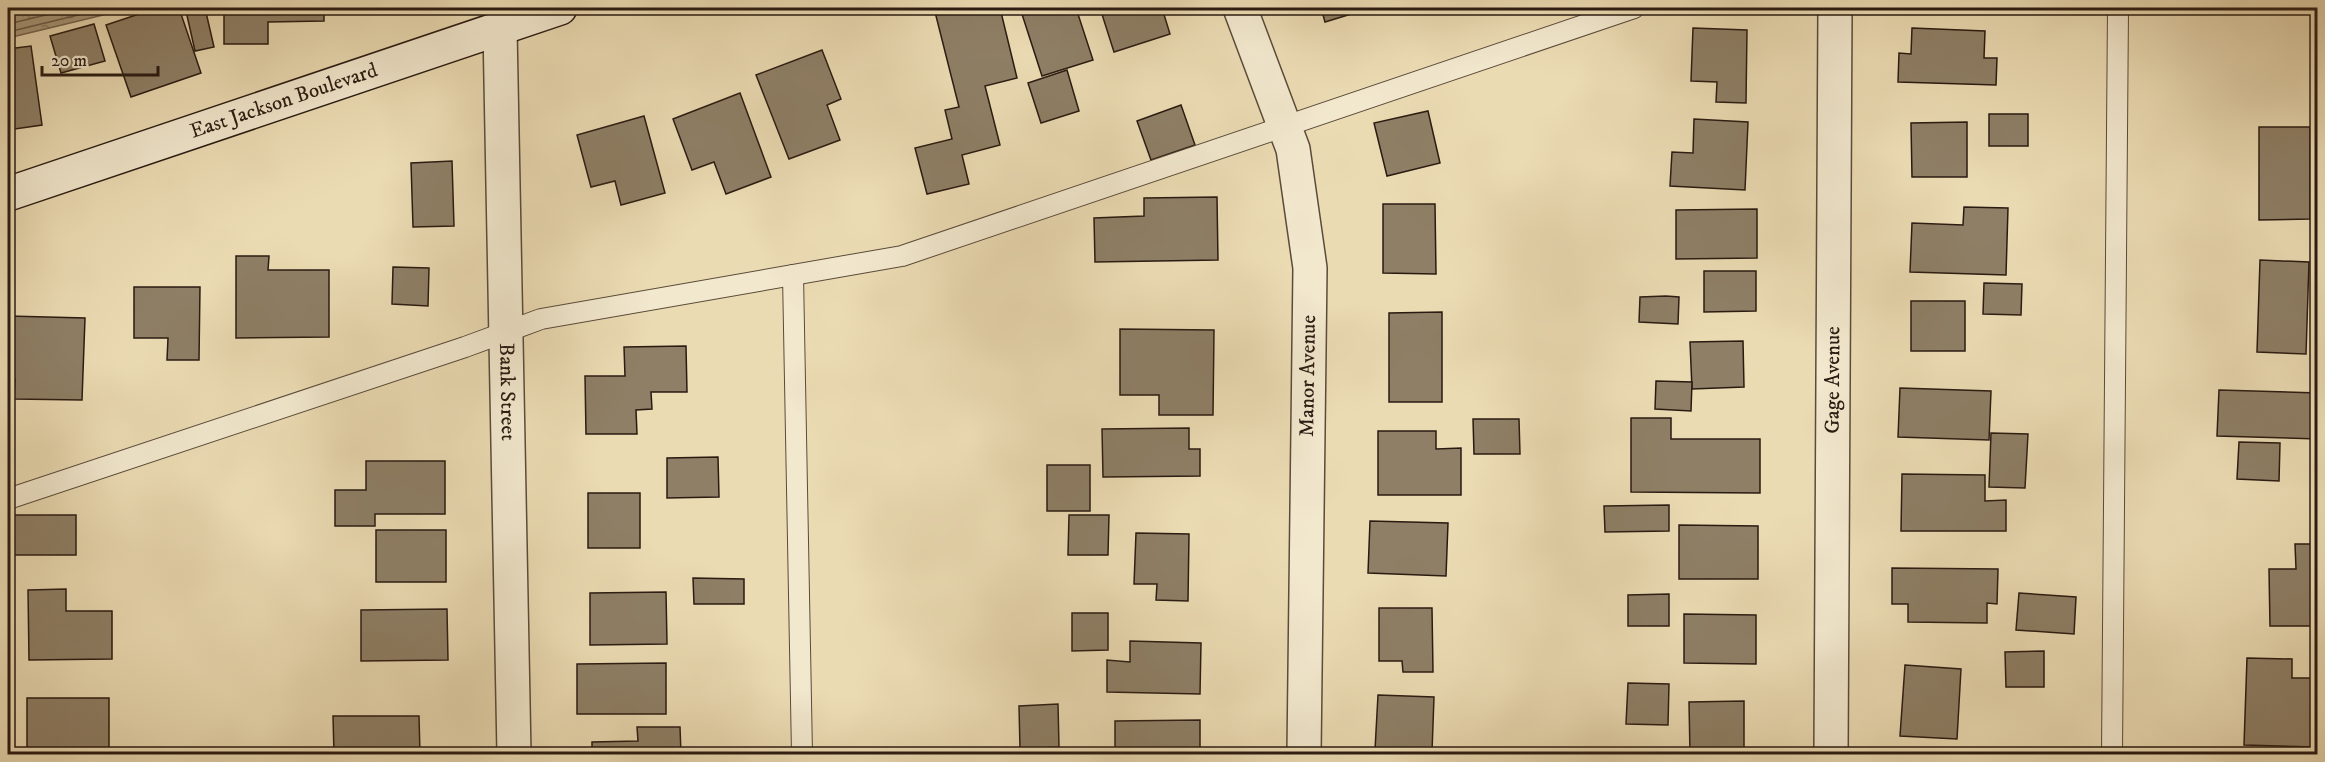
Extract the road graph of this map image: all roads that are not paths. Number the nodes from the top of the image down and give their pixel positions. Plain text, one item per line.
1 (560, 8) edge
2 (1240, 8) edge
3 (1634, 8) edge
4 (1835, 8) edge
5 (2118, 8) edge
6 (500, 29) junction
7 (1285, 126) junction
8 (8, 194) edge
9 (793, 275) junction
10 (504, 332) junction
11 (8, 499) edge
12 (514, 754) edge
13 (802, 754) edge
14 (1304, 754) edge
15 (1831, 754) edge
16 (2112, 754) edge

1 - 6 street, East Jackson Boulevard
2 - 7 street, Manor Avenue
3 - 7 lane
4 - 15 street, Gage Avenue
5 - 16 lane
6 - 8 street, East Jackson Boulevard
6 - 10 street, Bank Street
7 - 9 lane
7 - 14 street, Manor Avenue
9 - 10 lane
9 - 13 lane
10 - 11 lane
10 - 12 street, Bank Street

